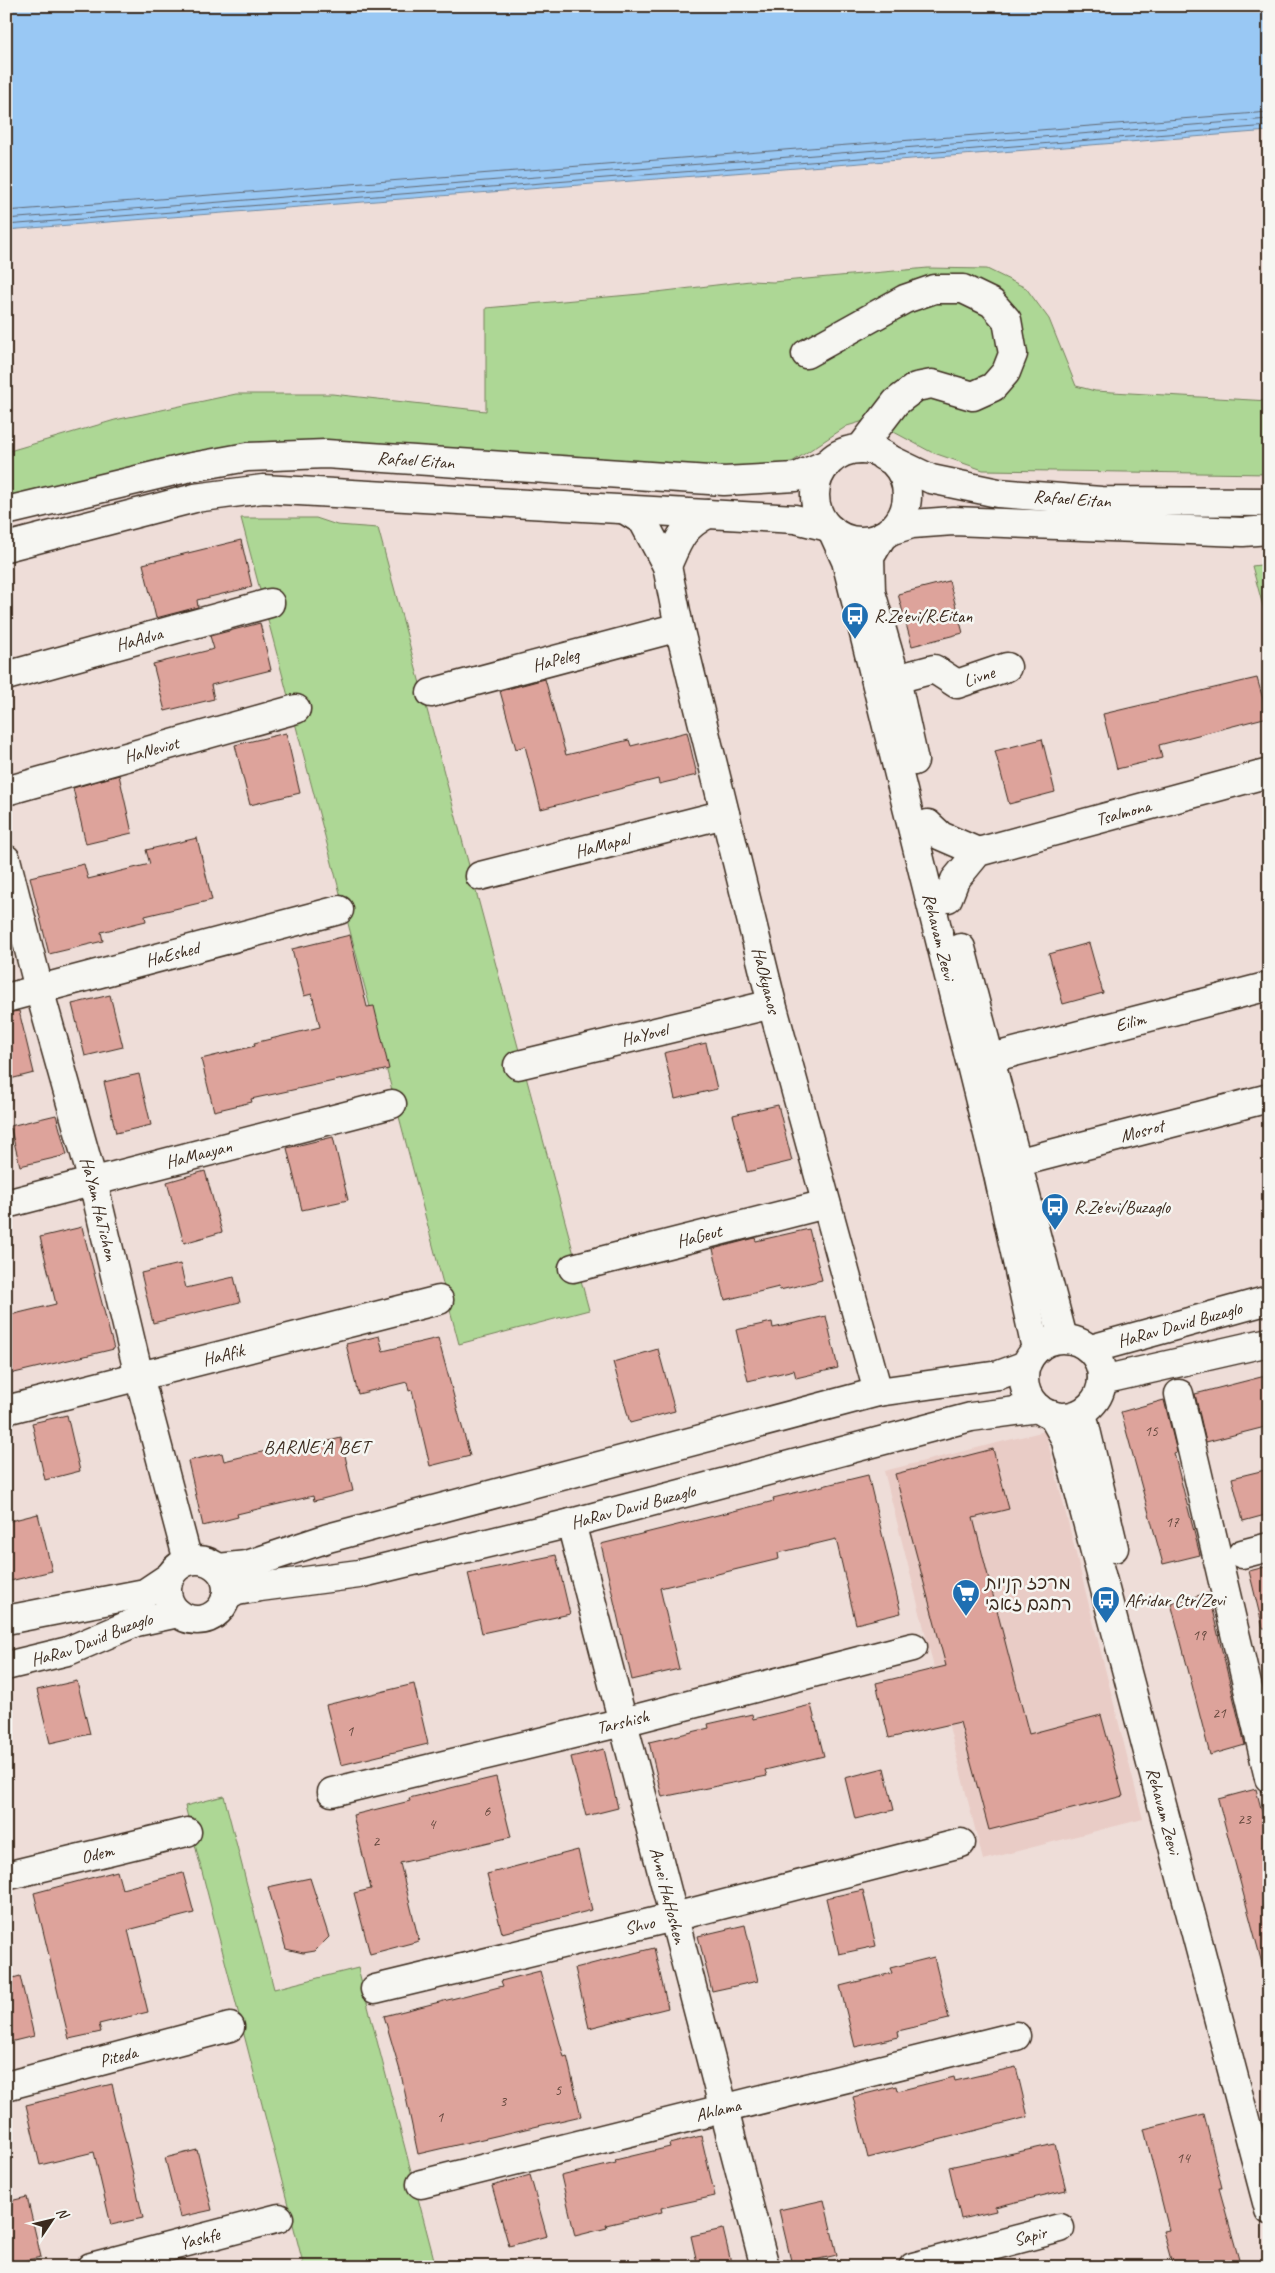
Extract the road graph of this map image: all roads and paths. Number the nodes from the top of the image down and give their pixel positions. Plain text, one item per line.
1 (806, 354) dead end
2 (872, 452) junction
3 (827, 464) junction
4 (1269, 502) edge
5 (6, 511) edge
6 (626, 511) junction
7 (708, 514) junction
8 (830, 528) junction
9 (1269, 530) edge
10 (886, 533) junction
11 (6, 547) edge
12 (667, 566) junction
13 (270, 603) dead end
14 (679, 627) junction
15 (1008, 667) dead end
16 (6, 676) edge
17 (896, 679) junction
18 (431, 693) dead end
19 (296, 709) dead end
20 (1269, 773) edge
21 (6, 791) edge
22 (725, 814) junction
23 (928, 824) junction
24 (978, 852) junction
25 (6, 859) edge
26 (480, 876) dead end
27 (948, 898) junction
28 (339, 910) dead end
29 (1269, 986) edge
30 (39, 989) junction
31 (6, 998) edge
32 (772, 1004) junction
33 (991, 1058) junction
34 (518, 1065) dead end
35 (1269, 1098) edge
36 (392, 1104) dead end
37 (1016, 1163) junction
38 (93, 1182) junction
39 (6, 1204) edge
40 (826, 1204) junction
41 (573, 1268) dead end
42 (439, 1300) dead end
43 (1269, 1300) edge
44 (1063, 1338) junction
45 (1269, 1342) edge
46 (1090, 1349) junction
47 (1031, 1357) junction
48 (139, 1376) junction
49 (1102, 1380) junction
50 (878, 1392) junction
51 (1179, 1394) dead end
52 (6, 1410) edge
53 (1045, 1411) junction
54 (1082, 1413) junction
55 (572, 1523) junction
56 (1269, 1547) edge
57 (1242, 1554) dead end
58 (218, 1568) junction
59 (179, 1569) junction
60 (226, 1597) junction
61 (178, 1613) junction
62 (6, 1620) edge
63 (913, 1648) dead end
64 (6, 1666) edge
65 (623, 1722) junction
66 (1269, 1778) edge
67 (332, 1792) dead end
68 (187, 1832) dead end
69 (961, 1843) dead end
70 (6, 1876) edge
71 (674, 1917) junction
72 (375, 1989) dead end
73 (230, 2026) dead end
74 (1016, 2036) dead end
75 (6, 2086) edge
76 (724, 2108) junction
77 (1269, 2143) edge
78 (421, 2184) dead end
79 (1269, 2210) edge
80 (279, 2218) dead end
81 (1060, 2228) dead end
82 (91, 2267) edge
83 (765, 2267) edge
84 (914, 2267) edge

1 - 2 street
2 - 3 street
2 - 4 street, Rafael Eitan
2 - 10 street
3 - 5 street, Rafael Eitan
3 - 8 street
6 - 7 street
6 - 11 street
6 - 12 street, HaOkyanos
7 - 8 street
7 - 12 street
8 - 10 street
8 - 47 street, Rehavam Zeevi
9 - 10 street, Rafael Eitan
10 - 17 street, Rehavam Zeevi
12 - 14 street, HaOkyanos
13 - 16 street, HaAdva
14 - 18 street, HaPeleg
14 - 22 street, HaOkyanos
15 - 17 street, Livne
17 - 23 street, Rehavam Zeevi
19 - 21 street, HaNeviot
20 - 24 street, Tsalmona
22 - 26 street, HaMapal
22 - 32 street, HaOkyanos
23 - 24 street
23 - 27 street, Rehavam Zeevi
24 - 27 street
25 - 30 street, HaYam HaTichon
27 - 33 street, Rehavam Zeevi
28 - 30 street, HaEshed
29 - 33 street, Eilim
30 - 31 street, HaEshed
30 - 38 street, HaYam HaTichon
32 - 34 street, HaYovel
32 - 40 street, HaOkyanos
33 - 37 street, Rehavam Zeevi
35 - 37 street, Mosrot
36 - 38 street, HaMaayan
37 - 44 street, Rehavam Zeevi
38 - 39 street, HaMaayan
38 - 48 street, HaYam HaTichon
40 - 41 street, HaGeut
40 - 50 street, HaOkyanos
42 - 48 street, HaAfik
43 - 46 street, HaRav David Buzaglo
44 - 46 street
44 - 47 street
45 - 49 street, HaRav David Buzaglo
46 - 49 street
47 - 50 street
47 - 53 street
48 - 52 street, HaAfik
48 - 59 street, HaYam HaTichon
49 - 54 street
50 - 58 street
51 - 66 street
53 - 54 street
53 - 55 street, HaRav David Buzaglo
53 - 79 street, Rehavam Zeevi
54 - 77 street, Rehavam Zeevi
55 - 60 street, HaRav David Buzaglo
55 - 65 street, Avnei HaHoshen
56 - 57 street
58 - 59 street
58 - 60 street
59 - 61 street
59 - 62 street, HaRav David Buzaglo
60 - 61 street
61 - 64 street, HaRav David Buzaglo
63 - 65 street, Tarshish
65 - 67 street, Tarshish
65 - 71 street, Avnei HaHoshen
68 - 70 street, Odem
69 - 71 street, Shvo
71 - 72 street, Shvo
71 - 76 street, Avnei HaHoshen
73 - 75 street, Piteda
74 - 76 street, Ahlama
76 - 78 street, Ahlama
76 - 83 street, Avnei HaHoshen
80 - 82 street, Yashfe
81 - 84 street, Sapir

